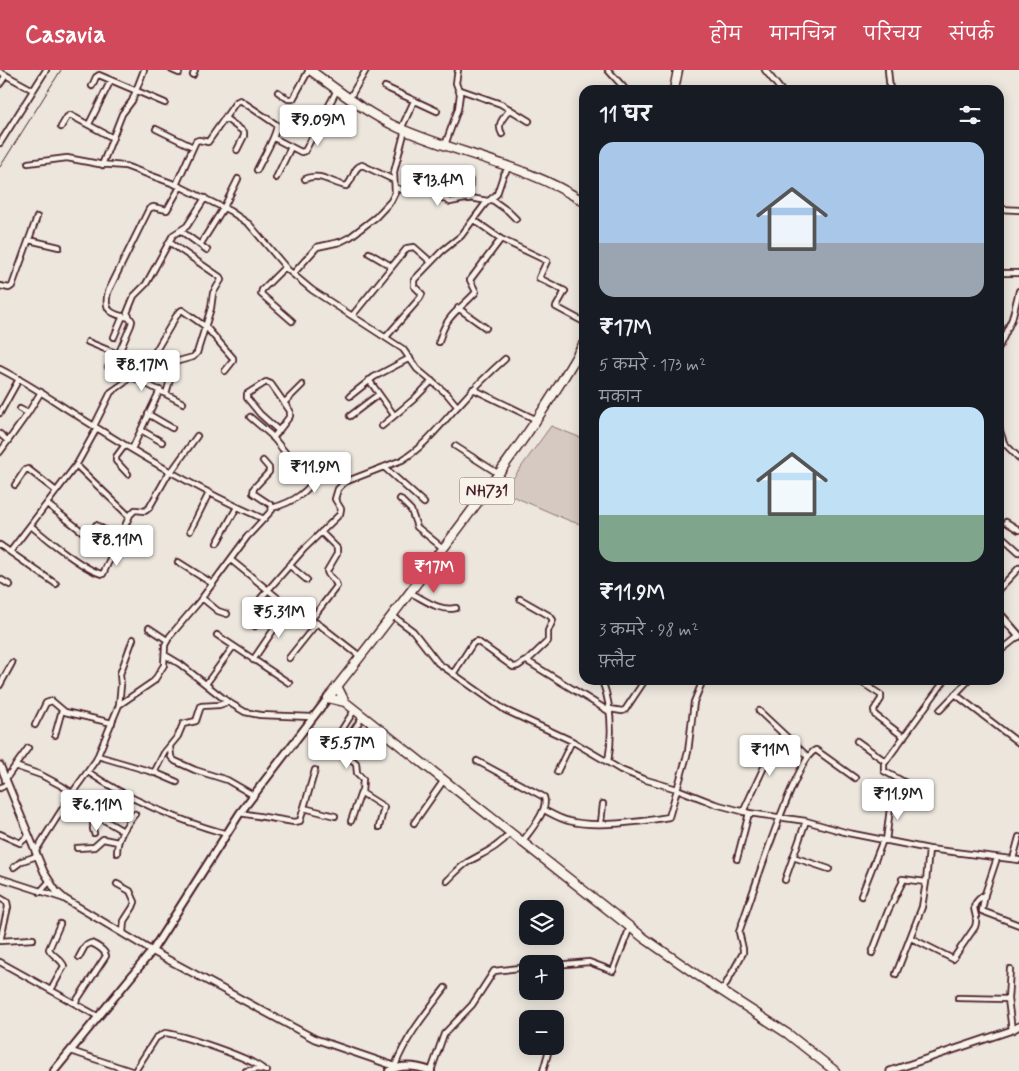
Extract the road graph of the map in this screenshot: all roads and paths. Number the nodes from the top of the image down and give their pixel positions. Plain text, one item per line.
1 (46, 70) edge
2 (144, 70) edge
3 (172, 70) edge
4 (310, 70) edge
5 (366, 70) edge
6 (458, 70) edge
7 (608, 70) edge
8 (678, 70) edge
9 (765, 70) edge
10 (888, 70) edge
11 (0, 72) edge
12 (179, 73) dead end
13 (6, 75) junction
14 (111, 80) junction
15 (0, 84) edge
16 (622, 85) edge
17 (675, 85) edge
18 (777, 85) edge
19 (890, 85) edge
20 (92, 86) dead end
21 (385, 87) dead end
22 (458, 89) junction
23 (33, 90) junction
24 (136, 90) junction
25 (337, 90) junction
26 (278, 92) dead end
27 (349, 100) junction
28 (414, 101) junction
29 (165, 103) dead end
30 (510, 109) junction
31 (437, 111) dead end
32 (225, 118) junction
33 (529, 121) dead end
34 (89, 124) junction
35 (61, 127) dead end
36 (156, 129) dead end
37 (403, 130) junction
38 (502, 134) dead end
39 (113, 138) junction
40 (274, 138) junction
41 (0, 143) edge
42 (445, 145) junction
43 (193, 147) junction
44 (291, 147) junction
45 (237, 150) dead end
46 (28, 163) dead end
47 (102, 165) junction
48 (509, 167) junction
49 (257, 170) dead end
50 (455, 172) dead end
51 (276, 178) dead end
52 (238, 179) dead end
53 (306, 179) dead end
54 (394, 180) junction
55 (178, 186) junction
56 (396, 188) junction
57 (205, 198) junction
58 (469, 198) junction
59 (579, 199) edge
60 (489, 200) junction
61 (224, 208) junction
62 (1004, 209) edge
63 (1019, 210) edge
64 (37, 217) dead end
65 (516, 219) dead end
66 (474, 220) junction
67 (181, 231) junction
68 (501, 239) junction
69 (29, 240) junction
70 (169, 242) junction
71 (200, 245) junction
72 (59, 248) dead end
73 (206, 250) dead end
74 (369, 254) dead end
75 (431, 262) junction
76 (391, 266) junction
77 (285, 267) junction
78 (1019, 273) edge
79 (293, 274) junction
80 (1004, 274) edge
81 (0, 286) edge
82 (1019, 291) edge
83 (458, 308) junction
84 (123, 316) junction
85 (352, 316) junction
86 (129, 318) junction
87 (579, 319) edge
88 (292, 321) dead end
89 (206, 327) junction
90 (486, 328) dead end
91 (1004, 336) edge
92 (114, 337) dead end
93 (386, 338) junction
94 (88, 342) dead end
95 (439, 342) dead end
96 (579, 351) edge
97 (118, 355) junction
98 (410, 358) junction
99 (130, 359) dead end
100 (505, 359) dead end
101 (108, 367) dead end
102 (0, 369) edge
103 (172, 369) junction
104 (225, 371) dead end
105 (130, 376) junction
106 (19, 379) junction
107 (370, 380) junction
108 (432, 381) junction
109 (302, 385) dead end
110 (473, 389) junction
111 (160, 390) junction
112 (41, 392) junction
113 (166, 394) junction
114 (379, 394) junction
115 (350, 396) dead end
116 (284, 403) junction
117 (183, 404) dead end
118 (457, 406) junction
119 (20, 409) dead end
120 (0, 413) edge
121 (28, 413) junction
122 (148, 414) junction
123 (394, 415) junction
124 (350, 416) dead end
125 (250, 417) dead end
126 (538, 420) junction
127 (382, 426) dead end
128 (95, 427) junction
129 (172, 428) dead end
130 (141, 430) junction
131 (279, 431) junction
132 (0, 434) edge
133 (197, 436) dead end
134 (273, 438) junction
135 (8, 441) junction
136 (162, 442) dead end
137 (1004, 443) edge
138 (125, 445) junction
139 (455, 446) dead end
140 (132, 449) junction
141 (0, 452) edge
142 (1019, 458) edge
143 (312, 460) dead end
144 (263, 461) dead end
145 (76, 465) junction
146 (384, 467) junction
147 (170, 472) junction
148 (128, 474) dead end
149 (499, 474) junction
150 (312, 482) junction
151 (15, 485) dead end
152 (56, 492) junction
153 (210, 494) junction
154 (400, 500) dead end
155 (424, 503) dead end
156 (47, 504) junction
157 (237, 507) junction
158 (272, 508) junction
159 (129, 516) junction
160 (264, 519) junction
161 (1006, 522) dead end
162 (96, 524) dead end
163 (31, 526) junction
164 (190, 530) dead end
165 (1019, 530) edge
166 (321, 532) junction
167 (88, 536) dead end
168 (118, 538) junction
169 (1004, 538) edge
170 (217, 542) dead end
171 (0, 546) edge
172 (444, 549) junction
173 (10, 552) junction
174 (1019, 552) edge
175 (231, 560) junction
176 (178, 562) dead end
177 (289, 566) junction
178 (1019, 568) edge
179 (0, 579) edge
180 (307, 580) dead end
181 (56, 584) dead end
182 (213, 584) junction
183 (1004, 584) edge
184 (10, 585) dead end
185 (268, 591) junction
186 (411, 593) junction
187 (202, 598) junction
188 (520, 599) dead end
189 (289, 607) junction
190 (456, 608) dead end
191 (227, 614) dead end
192 (393, 616) junction
193 (311, 620) junction
194 (1004, 620) edge
195 (317, 623) junction
196 (255, 626) dead end
197 (149, 628) dead end
198 (217, 636) dead end
199 (1019, 636) edge
200 (133, 639) dead end
201 (167, 640) junction
202 (233, 647) junction
203 (1004, 648) edge
204 (165, 655) junction
205 (361, 657) junction
206 (289, 658) dead end
207 (253, 660) junction
208 (527, 661) junction
209 (12, 663) dead end
210 (452, 674) junction
211 (289, 683) dead end
212 (206, 684) junction
213 (0, 685) edge
214 (604, 685) edge
215 (642, 685) edge
216 (702, 685) edge
217 (866, 685) edge
218 (941, 685) edge
219 (964, 685) edge
220 (337, 686) junction
221 (955, 694) junction
222 (328, 698) junction
223 (228, 702) junction
224 (345, 702) junction
225 (119, 705) junction
226 (355, 709) junction
227 (62, 710) junction
228 (610, 710) junction
229 (940, 710) dead end
230 (759, 711) dead end
231 (363, 716) junction
232 (312, 718) junction
233 (112, 722) junction
234 (35, 725) dead end
235 (341, 731) dead end
236 (782, 734) junction
237 (55, 735) dead end
238 (904, 737) junction
239 (1018, 740) edge
240 (572, 741) junction
241 (857, 741) dead end
242 (170, 747) junction
243 (28, 748) dead end
244 (98, 756) junction
245 (808, 757) junction
246 (477, 761) dead end
247 (885, 761) junction
248 (608, 762) junction
249 (0, 765) edge
250 (15, 766) junction
251 (315, 770) dead end
252 (88, 772) junction
253 (557, 772) dead end
254 (154, 773) junction
255 (855, 778) dead end
256 (444, 780) junction
257 (6, 782) junction
258 (177, 782) dead end
259 (0, 788) edge
260 (915, 788) dead end
261 (677, 789) junction
262 (361, 792) junction
263 (72, 793) junction
264 (253, 795) junction
265 (890, 800) dead end
266 (603, 804) dead end
267 (304, 808) junction
268 (94, 810) junction
269 (544, 810) junction
270 (746, 812) junction
271 (240, 813) junction
272 (135, 814) dead end
273 (335, 816) dead end
274 (780, 817) junction
275 (351, 820) dead end
276 (806, 820) junction
277 (414, 823) dead end
278 (600, 823) junction
279 (380, 828) dead end
280 (123, 831) junction
281 (94, 833) dead end
282 (510, 833) junction
283 (0, 834) edge
284 (227, 834) junction
285 (28, 836) junction
286 (1019, 837) edge
287 (884, 841) junction
288 (118, 842) junction
289 (522, 842) junction
290 (77, 848) dead end
291 (929, 849) junction
292 (117, 853) dead end
293 (36, 854) junction
294 (793, 857) junction
295 (997, 858) junction
296 (737, 859) dead end
297 (1013, 860) junction
298 (1019, 860) edge
299 (14, 867) dead end
300 (829, 869) dead end
301 (0, 878) edge
302 (785, 880) dead end
303 (49, 882) junction
304 (447, 882) dead end
305 (926, 882) junction
306 (117, 884) dead end
307 (40, 892) junction
308 (985, 894) junction
309 (861, 896) dead end
310 (0, 898) edge
311 (65, 899) junction
312 (0, 913) edge
313 (6, 916) junction
314 (60, 924) dead end
315 (1019, 925) edge
316 (630, 927) junction
317 (123, 933) junction
318 (911, 938) junction
319 (33, 940) dead end
320 (0, 941) edge
321 (152, 951) junction
322 (872, 953) dead end
323 (79, 957) dead end
324 (0, 962) edge
325 (564, 964) edge
326 (519, 968) edge
327 (1010, 969) dead end
328 (896, 974) dead end
329 (445, 988) dead end
330 (51, 990) junction
331 (722, 991) junction
332 (958, 998) dead end
333 (1008, 999) junction
334 (75, 1003) junction
335 (99, 1017) junction
336 (1019, 1026) edge
337 (1012, 1030) junction
338 (71, 1051) junction
339 (547, 1055) edge
340 (394, 1069) edge
341 (265, 1070) edge
342 (54, 1071) edge
343 (131, 1071) edge
344 (135, 1071) edge
345 (246, 1071) edge
346 (431, 1071) edge
347 (543, 1071) edge
348 (834, 1071) edge
349 (890, 1071) edge

1 - 23 street
2 - 24 street
3 - 12 street
4 - 25 highway
4 - 26 street
5 - 27 street
6 - 22 street
7 - 16 street
8 - 17 highway
9 - 18 street
10 - 19 street
11 - 13 street
13 - 15 street
13 - 23 street
14 - 20 street
14 - 24 street
14 - 34 street
21 - 28 street
22 - 30 street
22 - 42 street
23 - 41 street
24 - 29 street
24 - 39 street
25 - 27 highway
25 - 44 street
27 - 37 highway
28 - 31 street
28 - 37 street
30 - 33 street
30 - 38 street
32 - 40 street
32 - 43 street
32 - 45 street
34 - 35 street
34 - 39 street
36 - 43 street
37 - 42 highway
37 - 54 street
39 - 47 street
40 - 44 street
40 - 49 street
42 - 48 highway
43 - 55 street
44 - 51 street
46 - 47 street
47 - 55 street
48 - 59 highway
48 - 60 street
50 - 58 street
52 - 61 street
53 - 54 street
54 - 56 street
55 - 57 street
55 - 84 street
56 - 58 street
56 - 79 street
57 - 61 street
57 - 67 street
58 - 60 street
60 - 65 street
60 - 66 street
61 - 71 street
61 - 77 street
62 - 63 street
64 - 69 street
66 - 68 street
66 - 75 street
67 - 70 street
67 - 71 street
68 - 83 street
68 - 87 street
69 - 72 street
69 - 81 street
70 - 86 street
70 - 89 street
71 - 73 street
74 - 76 street
75 - 76 street
75 - 93 street
76 - 85 street
77 - 79 street
77 - 88 street
78 - 80 street
79 - 85 street
82 - 91 street
83 - 90 street
83 - 95 street
84 - 86 street
84 - 92 street
85 - 93 street
86 - 97 street
89 - 103 street
89 - 103 street
89 - 104 street
93 - 98 street
94 - 97 street
96 - 126 highway, NH731
97 - 99 street
98 - 107 street
98 - 108 street
100 - 110 street
101 - 105 street
102 - 106 street
103 - 113 street
105 - 111 street
105 - 128 street
106 - 112 street
106 - 120 street
107 - 114 street
107 - 115 street
108 - 118 street
108 - 123 street
109 - 116 street
110 - 118 street
110 - 126 street
111 - 113 street
111 - 122 street
112 - 121 street
112 - 128 street
113 - 117 street
114 - 123 street
114 - 124 street
116 - 131 street
116 - 131 street
118 - 146 street
119 - 121 street
121 - 135 street
122 - 129 street
122 - 130 street
123 - 127 street
125 - 134 street
126 - 149 highway, NH731
128 - 138 street
128 - 145 street
130 - 136 street
130 - 140 street
131 - 134 street
132 - 135 street
133 - 147 street
134 - 150 street
135 - 141 street
137 - 142 street
138 - 140 street
138 - 148 street
139 - 149 street
140 - 147 street
143 - 150 street
144 - 158 street
145 - 152 street
145 - 159 street
146 - 155 street
146 - 166 street
147 - 153 street
147 - 159 street
149 - 172 highway, NH731
150 - 158 street
151 - 152 street
152 - 156 street
153 - 157 street
153 - 164 street
154 - 172 street
156 - 163 street
156 - 167 street
157 - 160 street
157 - 170 street
158 - 160 street
159 - 168 street
160 - 175 street
161 - 165 street
162 - 168 street
163 - 168 street
163 - 173 street
166 - 177 street
166 - 193 street
169 - 174 street
171 - 173 street
172 - 186 highway, NH731
173 - 181 street
175 - 182 street
175 - 185 street
176 - 182 street
177 - 180 street
177 - 185 street
178 - 183 street
179 - 184 street
182 - 187 street
185 - 189 street
185 - 196 street
186 - 190 street
186 - 192 highway, NH731
187 - 191 street
187 - 201 street
188 - 208 street
189 - 193 street
189 - 207 street
192 - 205 highway, NH731
192 - 210 street
193 - 195 street
194 - 199 main road
195 - 205 street
195 - 206 street
197 - 201 street
198 - 202 street
199 - 203 street
200 - 225 street
201 - 204 street
202 - 207 street
202 - 212 street
204 - 212 street
204 - 225 street
205 - 220 highway, NH731
207 - 211 street
208 - 210 street
208 - 228 street
209 - 213 street
210 - 240 street
212 - 223 street
214 - 228 street
215 - 228 street
216 - 261 street
217 - 238 street
218 - 238 street
219 - 221 street
220 - 222 highway, NH731
220 - 224 highway
221 - 229 street
221 - 239 street
222 - 224 highway
222 - 232 main road
223 - 232 street
223 - 242 street
224 - 226 highway
225 - 233 street
226 - 231 highway
226 - 235 street
227 - 233 street
227 - 234 street
227 - 237 street
228 - 248 street
230 - 236 street
231 - 256 highway
231 - 262 street
232 - 264 main road
233 - 244 street
236 - 245 street
236 - 270 street
238 - 247 street
240 - 248 street
240 - 253 street
241 - 247 street
242 - 254 street
242 - 264 street
243 - 250 street
244 - 252 street
244 - 254 street
245 - 255 street
245 - 274 street
246 - 269 street
247 - 260 street
248 - 261 street
249 - 257 street
250 - 257 street
250 - 263 street
251 - 267 street
252 - 263 street
252 - 284 street
254 - 258 street
256 - 277 street
256 - 282 highway
257 - 259 street
257 - 285 street
261 - 270 street
261 - 278 street
262 - 275 street
262 - 279 street
263 - 268 street
263 - 293 street
264 - 271 main road
265 - 287 street
266 - 278 street
267 - 271 street
267 - 273 street
268 - 280 street
268 - 281 street
269 - 278 street
269 - 289 street
270 - 274 street
270 - 296 street
271 - 284 main road
272 - 280 street
274 - 276 street
274 - 331 street
276 - 287 street
276 - 294 street
280 - 288 street
282 - 289 highway
282 - 304 street
283 - 285 street
284 - 321 main road
285 - 293 street
286 - 297 street
287 - 291 street
287 - 309 street
288 - 290 street
288 - 292 street
289 - 316 highway
291 - 295 street
291 - 305 street
293 - 299 street
293 - 303 street
294 - 300 street
294 - 302 street
295 - 297 street
295 - 308 street
297 - 298 street
301 - 307 street
303 - 307 street
303 - 311 street
305 - 318 street
305 - 322 street
306 - 317 street
307 - 311 street
308 - 315 street
308 - 318 street
310 - 313 street
311 - 317 street
312 - 313 street
313 - 320 street
314 - 330 street
316 - 325 street
316 - 331 highway
317 - 321 street
318 - 328 street
319 - 320 street
321 - 335 main road
321 - 340 street
323 - 334 street
324 - 330 street
326 - 346 street
327 - 333 street
329 - 340 street
330 - 334 street
331 - 348 highway
332 - 333 street
333 - 337 street
334 - 335 street
335 - 338 main road
336 - 337 street
337 - 349 street
338 - 342 main road
338 - 343 street
339 - 347 street
340 - 346 main road
341 - 344 street
341 - 345 street

